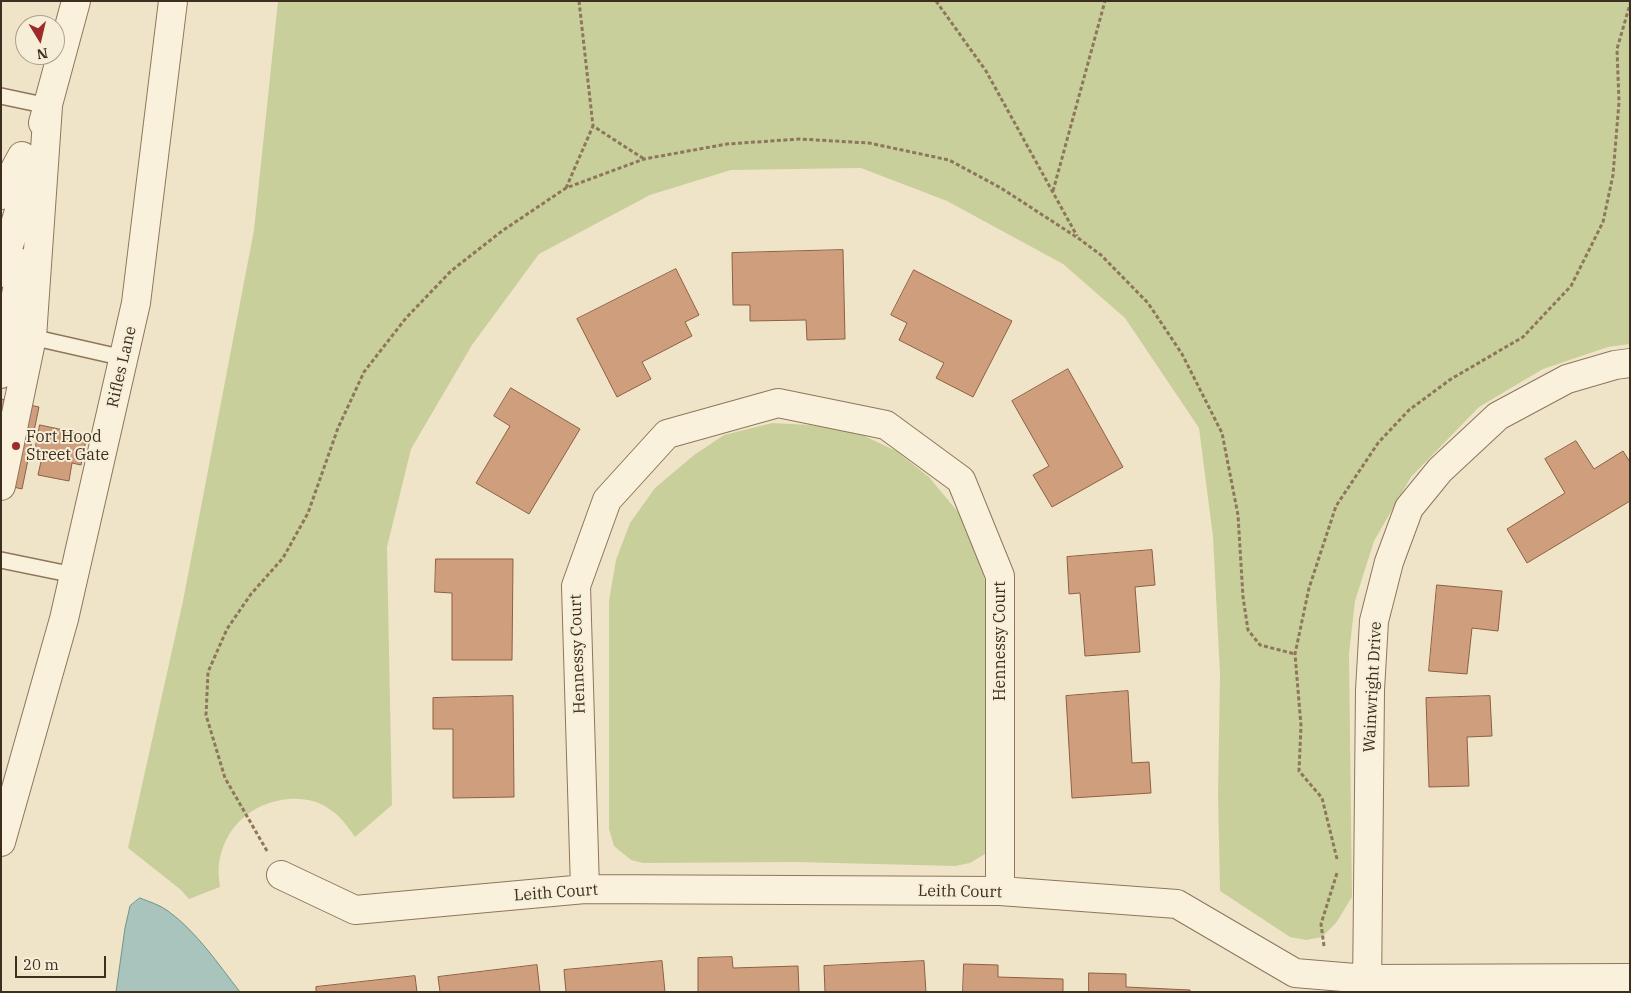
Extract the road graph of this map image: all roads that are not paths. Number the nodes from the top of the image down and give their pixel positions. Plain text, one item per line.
1 (76, 1) edge
2 (173, 1) edge
3 (1, 96) edge
4 (48, 106) junction
5 (1, 196) edge
6 (1, 225) edge
7 (1, 273) edge
8 (14, 332) edge
9 (124, 358) junction
10 (1630, 363) edge
11 (1, 374) edge
12 (1, 486) edge
13 (1, 560) edge
14 (74, 575) junction
15 (1, 842) edge
16 (281, 875) dead end
17 (585, 889) junction
18 (1000, 892) junction
19 (1630, 978) edge
20 (1367, 986) edge

1 - 4 street
2 - 9 street, Rifles Lane
3 - 4 lane
4 - 5 street
4 - 6 street
4 - 7 street
4 - 8 street
8 - 9 lane
8 - 11 street
8 - 12 street
9 - 14 street, Rifles Lane
10 - 20 street, Wainwright Drive
13 - 14 lane
14 - 15 street, Rifles Lane
16 - 17 street, Leith Court
17 - 18 street, Leith Court
17 - 18 street, Hennessy Court
18 - 20 street, Leith Court
19 - 20 street, Leith Court

